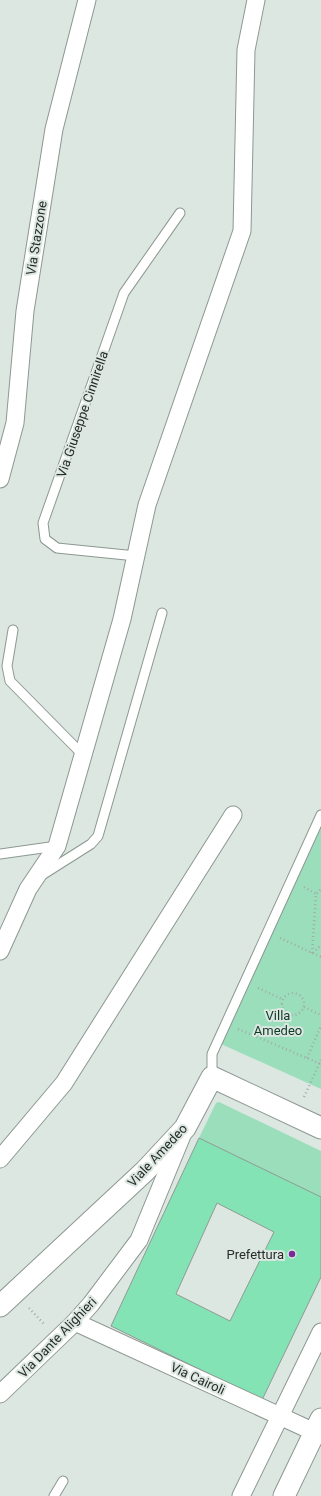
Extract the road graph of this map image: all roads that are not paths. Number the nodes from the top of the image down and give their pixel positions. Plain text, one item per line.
1 (256, 0) edge
2 (82, 1) edge
3 (180, 213) dead end
4 (0, 479) edge
5 (136, 556) junction
6 (162, 613) dead end
7 (13, 630) dead end
8 (83, 755) junction
9 (233, 814) dead end
10 (321, 815) edge
11 (57, 846) junction
12 (0, 854) edge
13 (35, 880) junction
14 (0, 951) edge
15 (212, 1077) junction
16 (185, 1128) junction
17 (321, 1128) edge
18 (0, 1159) edge
19 (7, 1299) edge
20 (75, 1322) junction
21 (321, 1332) edge
22 (0, 1394) edge
23 (280, 1416) junction
24 (319, 1429) edge
25 (63, 1481) dead end
26 (54, 1496) edge
27 (241, 1496) edge
28 (284, 1496) edge

1 - 5 street
2 - 4 street, Via Stazzone
3 - 5 lane, Via Giuseppe Cinnirella
5 - 8 street
6 - 13 lane
7 - 8 lane
8 - 11 street
9 - 18 street
10 - 15 lane
11 - 12 lane
11 - 13 street
13 - 14 street
15 - 16 street, Viale Amedeo
15 - 17 street
16 - 19 street, Viale Amedeo
16 - 20 street, Via Dante Alighieri
20 - 22 street, Via Dante Alighieri
20 - 23 street, Via Cairoli
21 - 23 street
23 - 24 street, Via Cairoli
23 - 27 street
24 - 28 street
25 - 26 lane

